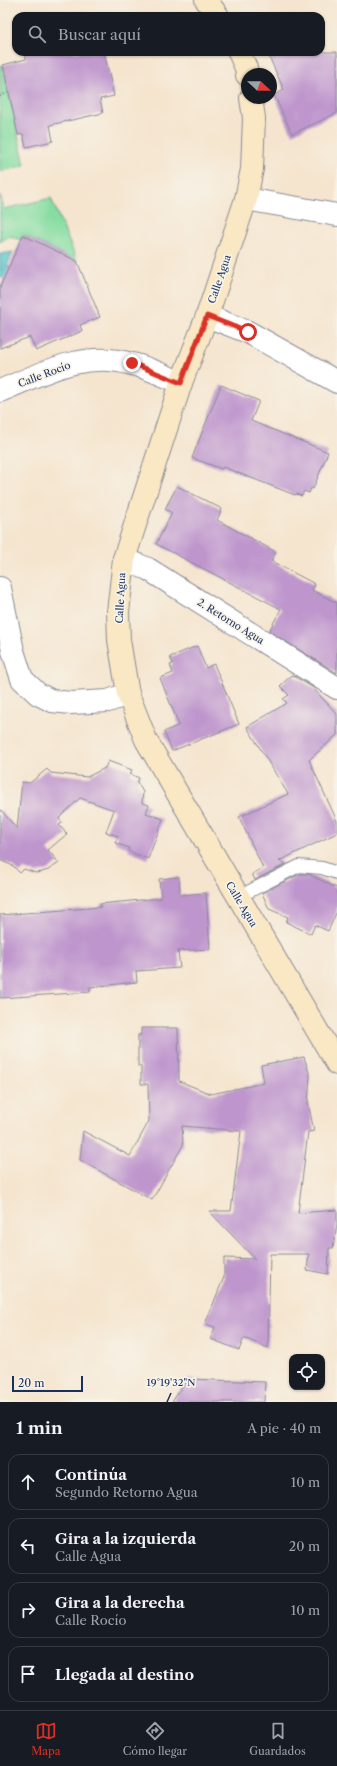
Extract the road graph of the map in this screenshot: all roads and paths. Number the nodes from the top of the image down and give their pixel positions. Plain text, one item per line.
1 (206, 0) edge
2 (215, 12) edge
3 (241, 56) edge
4 (246, 68) edge
5 (9, 92) dead end
6 (0, 96) edge
7 (252, 104) edge
8 (246, 200) junction
9 (337, 215) edge
10 (207, 316) junction
11 (337, 382) edge
12 (181, 383) junction
13 (0, 391) edge
14 (124, 559) junction
15 (0, 588) edge
16 (337, 688) edge
17 (128, 694) junction
18 (337, 873) edge
19 (238, 897) junction
20 (337, 1064) edge

1 - 2 street
3 - 4 street
5 - 6 path
7 - 8 street, Calle Agua
8 - 9 street
8 - 10 street, Calle Agua
10 - 11 street
10 - 12 street, Calle Agua
12 - 13 street, Calle Rocío
12 - 14 street, Calle Agua
14 - 16 street, 2. Retorno Agua
14 - 17 street, Calle Agua
15 - 17 street
17 - 19 street, Calle Agua
18 - 19 lane
19 - 20 street, Calle Agua

